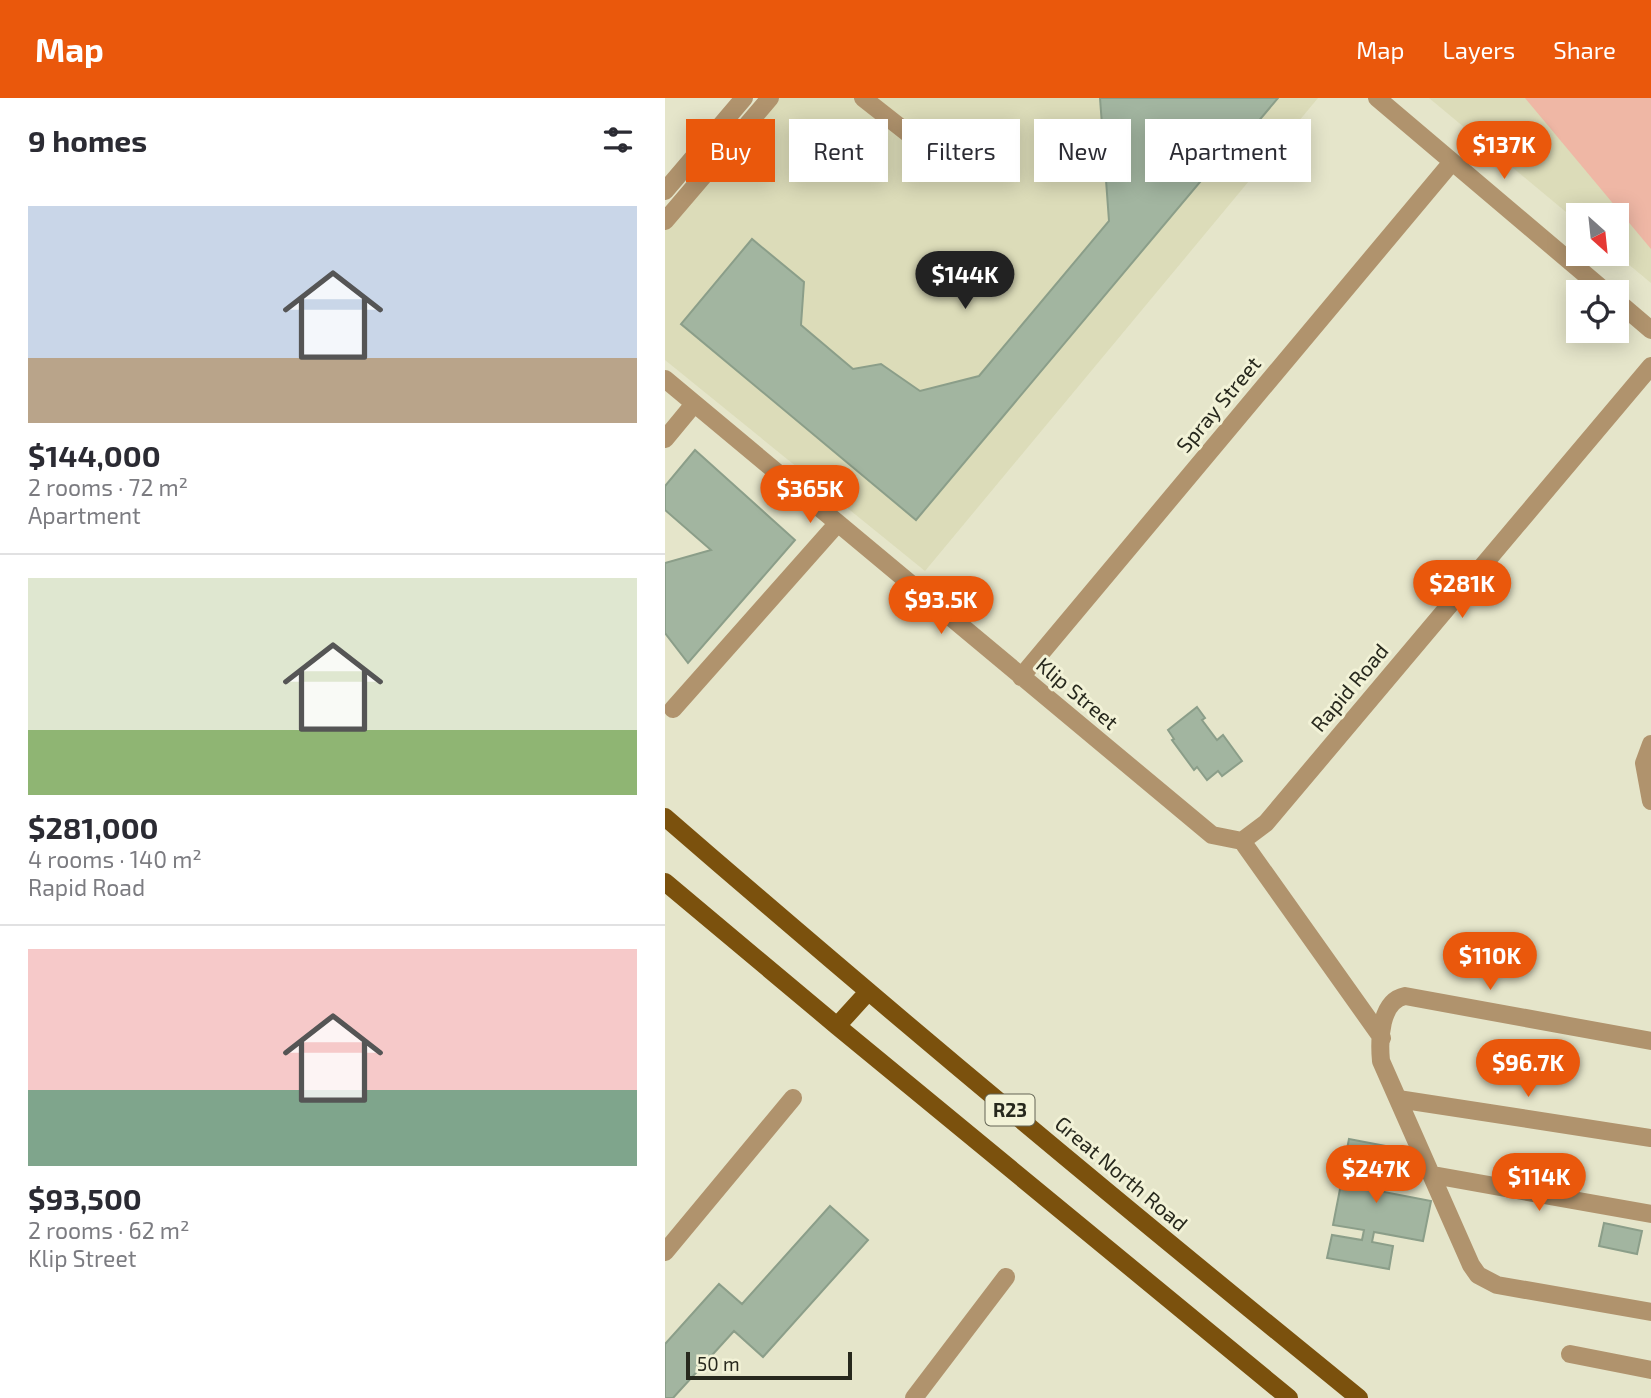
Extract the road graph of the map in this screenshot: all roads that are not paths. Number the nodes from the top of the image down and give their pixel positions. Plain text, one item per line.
1 (744, 98) edge
2 (783, 98) edge
3 (863, 98) edge
4 (1377, 98) edge
5 (766, 103) edge
6 (902, 129) edge
7 (1453, 162) junction
8 (665, 191) edge
9 (665, 221) edge
10 (1593, 280) edge
11 (1629, 311) edge
12 (1651, 330) edge
13 (1651, 366) edge
14 (665, 379) edge
15 (694, 404) junction
16 (665, 439) edge
17 (837, 524) junction
18 (1021, 677) junction
19 (673, 709) dead end
20 (1651, 744) edge
21 (1651, 801) edge
22 (665, 817) edge
23 (1242, 841) junction
24 (665, 881) edge
25 (867, 993) junction
26 (837, 1026) junction
27 (1382, 1038) junction
28 (1651, 1041) edge
29 (793, 1098) dead end
30 (1398, 1098) junction
31 (1651, 1138) edge
32 (1433, 1175) junction
33 (1651, 1214) edge
34 (665, 1252) edge
35 (1006, 1277) dead end
36 (1651, 1312) edge
37 (1570, 1354) dead end
38 (1648, 1372) edge
39 (914, 1398) edge
40 (1289, 1398) edge
41 (1359, 1398) edge

1 - 8 street
2 - 5 street
3 - 6 street
4 - 7 street
5 - 9 street
7 - 10 street
7 - 18 street, Spray Street
11 - 12 street
13 - 23 street, Rapid Road
14 - 15 street, Klip Street
15 - 16 street
15 - 17 street, Klip Street
17 - 18 street, Klip Street
17 - 19 street
18 - 23 street, Klip Street
20 - 21 street
22 - 25 main road, Great North Road / R23
23 - 27 street
24 - 26 main road, R23
25 - 26 main road
25 - 41 main road, Great North Road / R23
26 - 40 main road, R23
27 - 28 street
27 - 30 street
29 - 34 street
30 - 31 street
30 - 32 street
32 - 33 street
32 - 36 street
35 - 39 street
37 - 38 street

